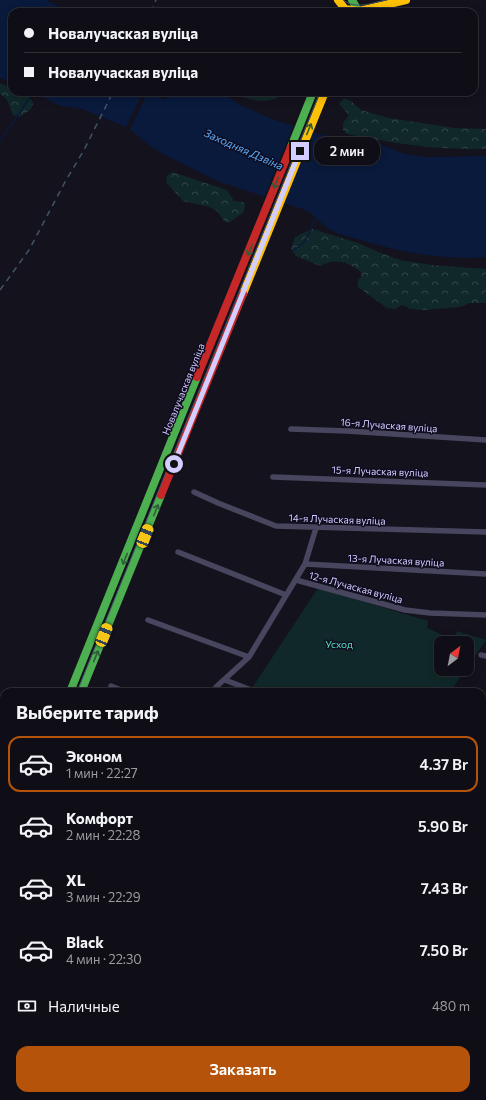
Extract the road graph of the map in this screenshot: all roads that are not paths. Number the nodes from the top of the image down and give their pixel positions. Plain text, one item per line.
1 (406, 0) edge
2 (375, 8) edge
3 (312, 96) edge
4 (323, 96) edge
5 (215, 337) junction
6 (224, 341) junction
7 (291, 429) dead end
8 (486, 440) edge
9 (273, 477) dead end
10 (486, 485) edge
11 (194, 492) dead end
12 (316, 528) junction
13 (486, 532) edge
14 (178, 552) dead end
15 (305, 564) junction
16 (486, 574) edge
17 (296, 580) junction
18 (286, 594) junction
19 (486, 615) edge
20 (148, 620) dead end
21 (249, 657) junction
22 (224, 680) junction
23 (111, 686) dead end
24 (72, 688) edge
25 (83, 688) edge
26 (116, 688) edge
27 (216, 688) edge
28 (245, 688) edge

1 - 2 main road
3 -> 5 main road, Новалучаская вуліца
6 -> 4 main road, Новалучаская вуліца
5 - 6 street
5 -> 24 main road, Новалучаская вуліца
25 -> 6 main road, Новалучаская вуліца
7 - 8 street, 16-я Лучаская вуліца
9 - 10 street, 15-я Лучаская вуліца
11 - 12 street, 14-я Лучаская вуліца
12 - 13 street, 14-я Лучаская вуліца
12 - 15 street
14 - 18 street
15 - 16 street, 13-я Лучаская вуліца
15 - 17 street
17 - 18 street, 12-я Лучаская вуліца
17 - 19 street, 12-я Лучаская вуліца
18 - 21 street, 12-я Лучаская вуліца
20 - 21 street
21 - 22 street, 12-я Лучаская вуліца
22 - 27 street, 12-я Лучаская вуліца
22 - 28 street
23 - 26 street

